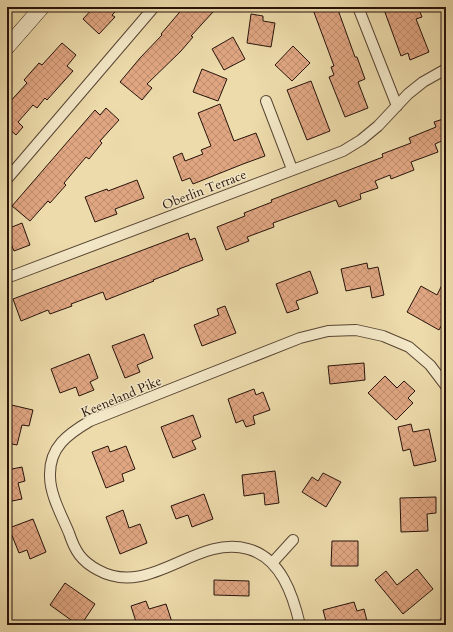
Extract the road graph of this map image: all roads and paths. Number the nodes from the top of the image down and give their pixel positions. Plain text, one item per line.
1 (42, 7) edge
2 (154, 7) edge
3 (358, 7) edge
4 (7, 47) edge
5 (446, 69) edge
6 (266, 101) dead end
7 (397, 106) junction
8 (292, 169) junction
9 (7, 180) edge
10 (7, 276) edge
11 (446, 386) edge
12 (293, 540) dead end
13 (273, 562) junction
14 (446, 621) edge
15 (300, 625) edge
16 (443, 625) edge

1 - 4 main road
2 - 9 street
3 - 7 street
5 - 7 street, Oberlin Terrace
6 - 8 street
7 - 8 street, Oberlin Terrace
8 - 10 street, Oberlin Terrace
11 - 13 street, Keeneland Pike
12 - 13 street
13 - 15 street, Keeneland Pike
14 - 16 street

